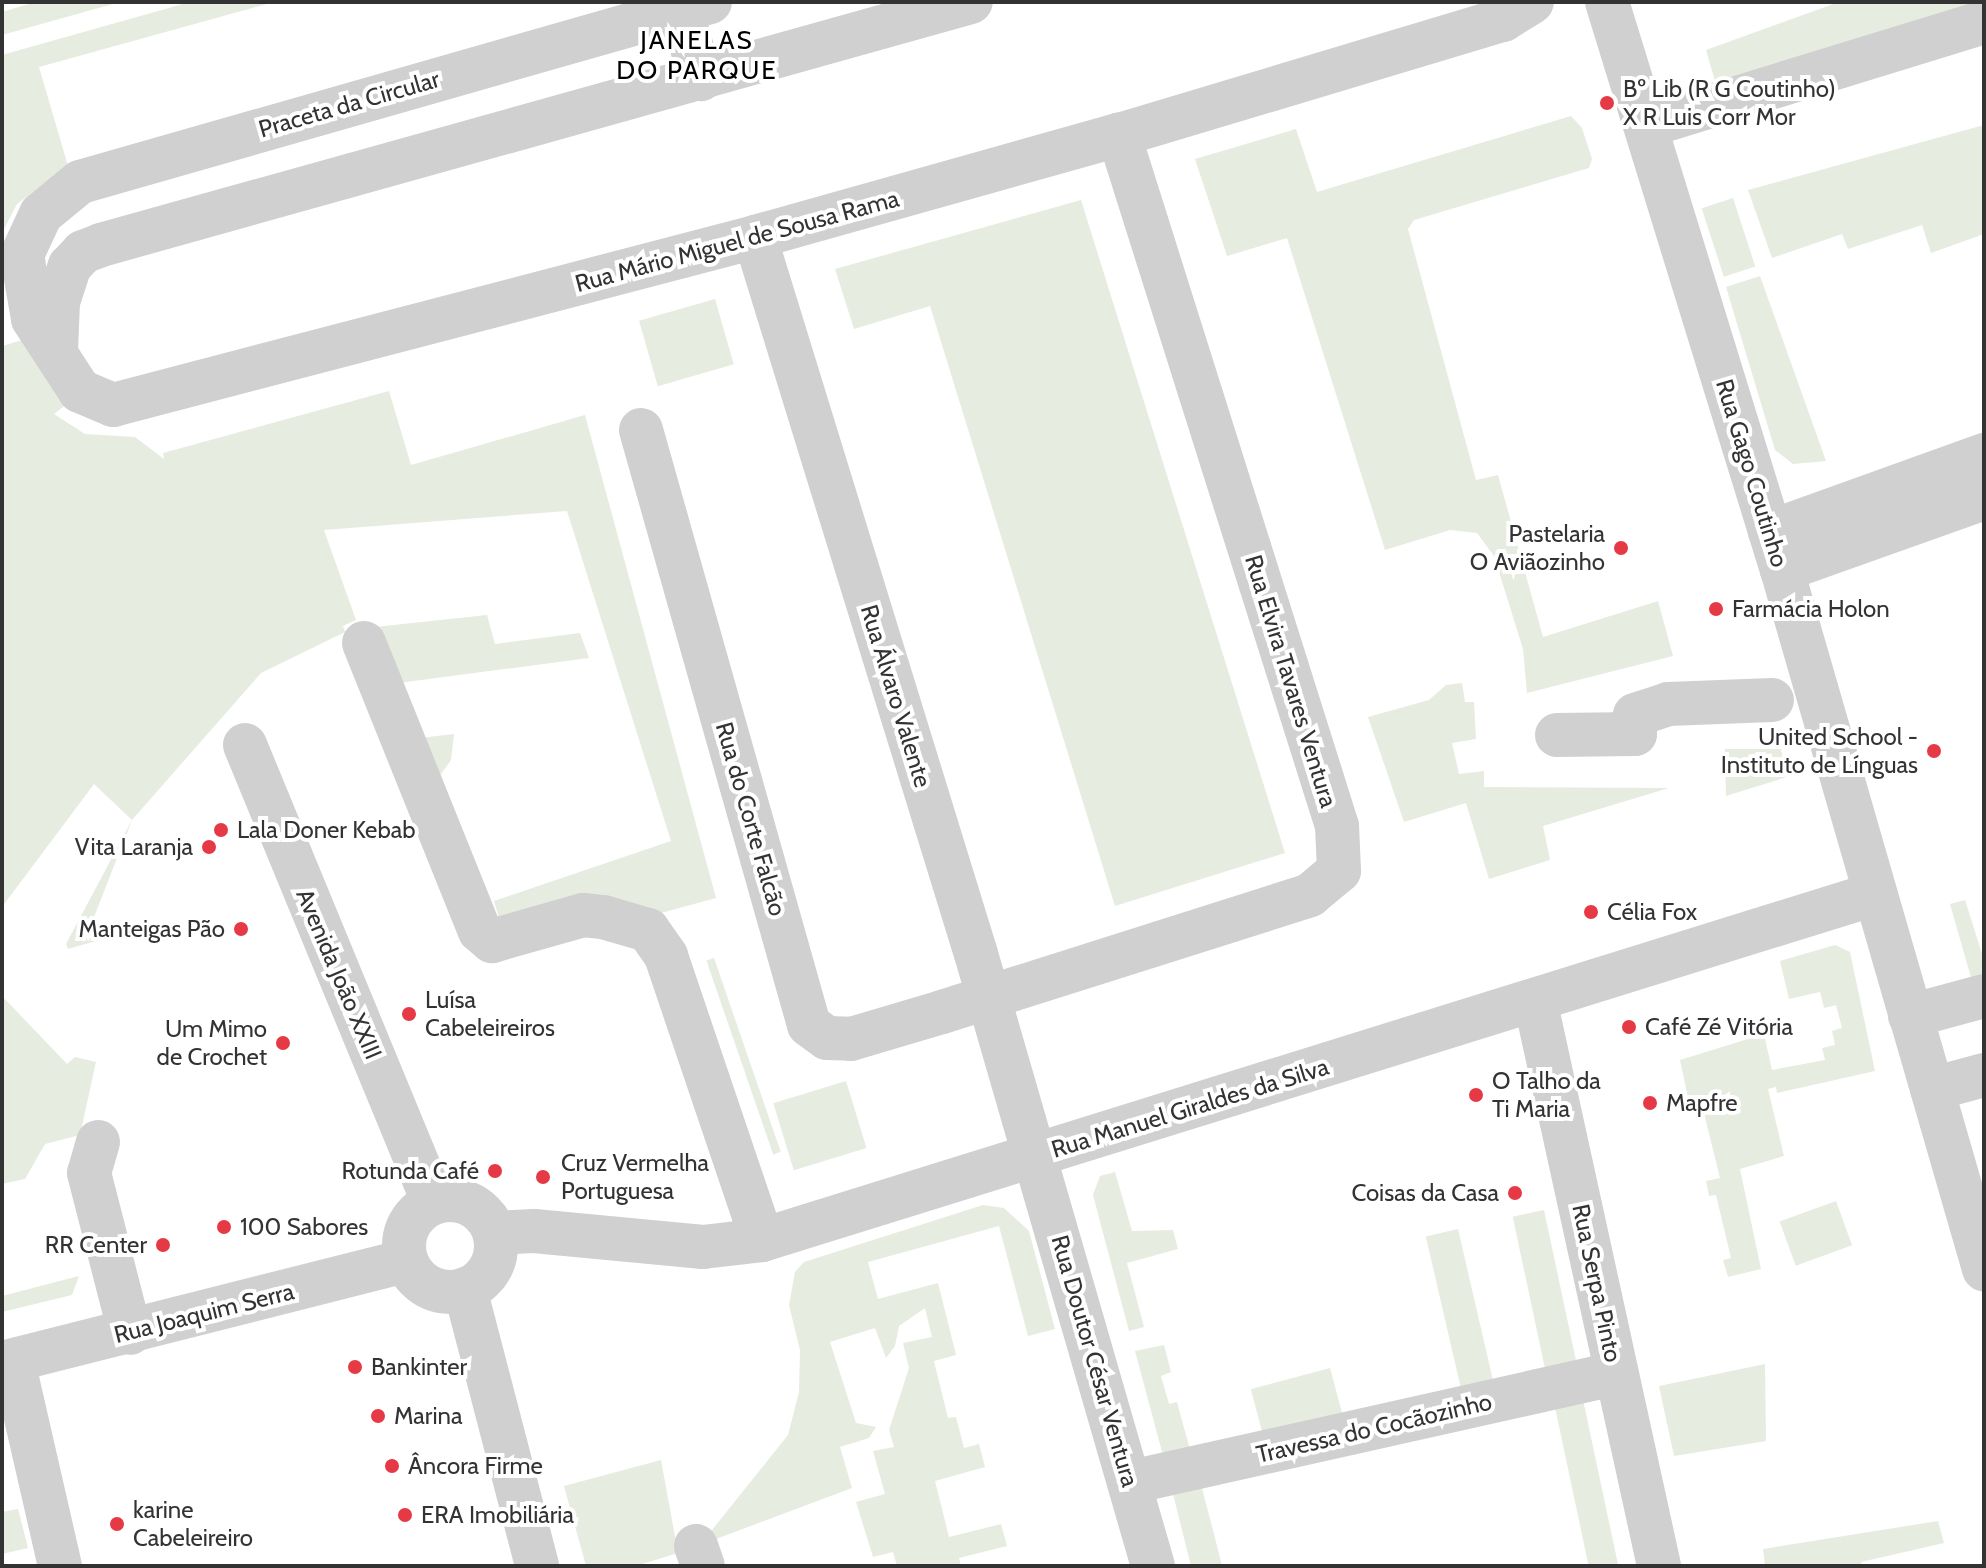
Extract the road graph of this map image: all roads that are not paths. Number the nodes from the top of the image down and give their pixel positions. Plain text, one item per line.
1 (971, 2) edge
2 (1532, 2) edge
3 (1607, 2) edge
4 (696, 6) edge
5 (1984, 22) edge
6 (701, 79) junction
7 (319, 113) junction
8 (1646, 126) junction
9 (1119, 135) junction
10 (339, 180) junction
11 (80, 182) junction
12 (755, 237) junction
13 (101, 245) junction
14 (22, 255) joint
15 (56, 351) junction
16 (641, 430) dead end
17 (1984, 455) edge
18 (1984, 498) edge
19 (1776, 551) junction
20 (364, 643) dead end
21 (1772, 700) dead end
22 (1557, 735) dead end
23 (245, 745) dead end
24 (1874, 894) junction
25 (1984, 996) edge
26 (988, 997) junction
27 (1535, 1000) junction
28 (1910, 1016) junction
29 (1984, 1075) edge
30 (1932, 1089) junction
31 (98, 1142) dead end
32 (1036, 1156) junction
33 (434, 1203) junction
34 (495, 1233) junction
35 (762, 1240) junction
36 (406, 1261) junction
37 (1984, 1269) edge
38 (465, 1289) junction
39 (130, 1333) junction
40 (8, 1362) edge
41 (1616, 1374) junction
42 (1131, 1482) junction
43 (60, 1566) edge
44 (537, 1566) edge
45 (1153, 1566) edge
46 (1659, 1566) edge

1 - 6 street
2 - 9 street, Rua Mário Miguel de Sousa Rama
3 - 8 street, Rua Gago Coutinho
4 - 6 street
4 - 7 street, Praceta da Circular
5 - 8 street
6 - 10 street
7 - 10 street
7 - 11 street, Praceta da Circular
8 - 19 street, Rua Gago Coutinho
9 - 12 street, Rua Mário Miguel de Sousa Rama
9 - 26 street, Rua Elvira Tavares Ventura
10 - 13 street
11 - 13 street
11 - 14 street, Praceta da Circular
12 - 15 street, Rua Mário Miguel de Sousa Rama
12 - 26 street, Rua Álvaro Valente
13 - 15 street
14 - 15 street, Rua Mário Miguel de Sousa Rama
16 - 26 street, Rua do Corte Falcão
17 - 19 street
18 - 19 street
19 - 24 street, Rua Gago Coutinho
20 - 35 street
21 - 22 street
23 - 33 street, Avenida João XXIII
24 - 27 street, Rua Manuel Giraldes da Silva
24 - 28 street, Rua Gago Coutinho
25 - 28 street
26 - 32 street, Rua Álvaro Valente
27 - 32 street, Rua Manuel Giraldes da Silva
27 - 41 street, Rua Serpa Pinto
28 - 30 street, Rua Gago Coutinho
29 - 30 street
30 - 37 street, Rua Gago Coutinho
31 - 39 street
32 - 35 street, Rua Manuel Giraldes da Silva
32 - 42 street, Rua Doutor César Ventura
33 - 34 street
33 - 36 street
34 - 35 street, Rua Manuel Giraldes da Silva
34 - 38 street
36 - 38 street
36 - 39 street, Rua Joaquim Serra
38 - 44 street
39 - 40 street, Rua Joaquim Serra
40 - 43 street
41 - 42 street, Travessa do Cocãozinho
41 - 46 street, Rua Serpa Pinto
42 - 45 street, Rua Doutor César Ventura

